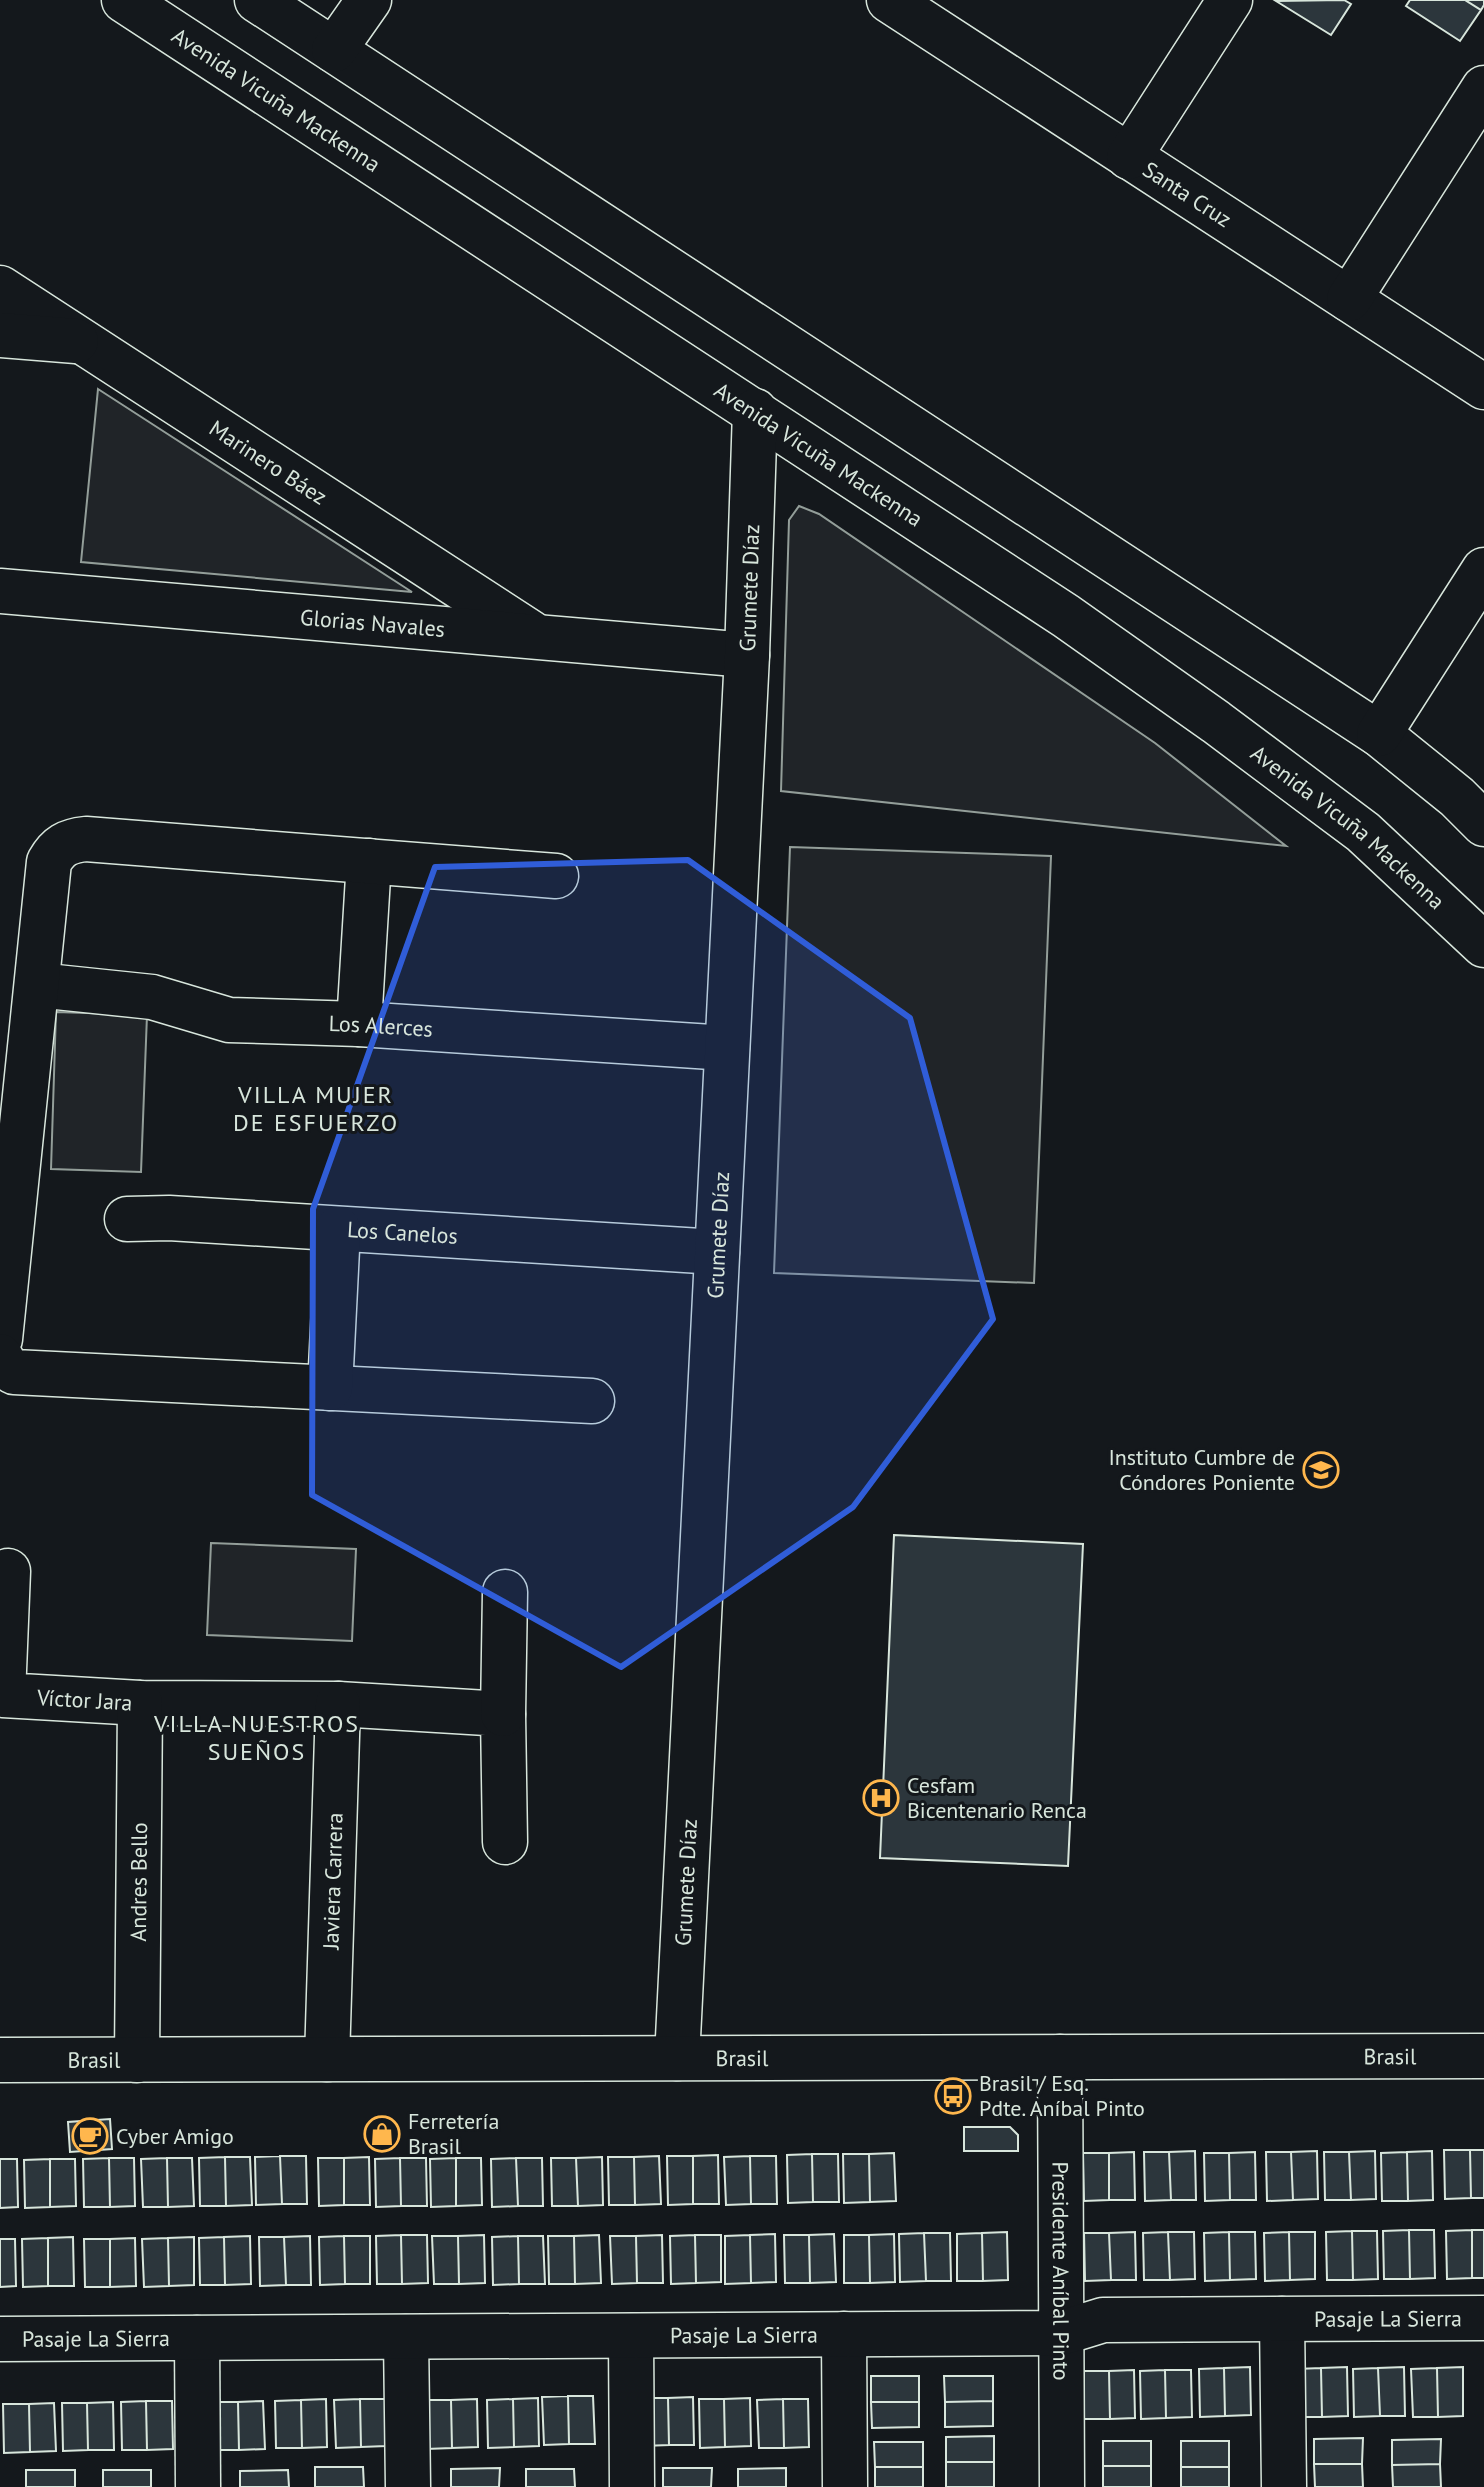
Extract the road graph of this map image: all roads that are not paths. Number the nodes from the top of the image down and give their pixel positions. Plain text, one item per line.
1 (124, 0) edge
2 (257, 0) edge
3 (369, 0) edge
4 (1230, 0) edge
5 (909, 5) edge
6 (334, 50) junction
7 (1484, 88) edge
8 (1129, 157) junction
9 (0, 288) edge
10 (1349, 299) junction
11 (0, 335) edge
12 (83, 341) junction
13 (1484, 387) edge
14 (755, 411) junction
15 (1484, 570) edge
16 (0, 591) edge
17 (537, 637) junction
18 (747, 655) junction
19 (1379, 734) junction
20 (1484, 824) edge
21 (369, 861) junction
22 (556, 876) dead end
23 (1484, 945) edge
24 (37, 985) junction
25 (359, 1024) junction
26 (727, 1048) junction
27 (127, 1219) dead end
28 (338, 1229) junction
29 (698, 1250) junction
30 (0, 1339) edge
31 (0, 1356) edge
32 (330, 1388) junction
33 (592, 1401) dead end
34 (8, 1571) dead end
35 (505, 1592) dead end
36 (1, 1698) edge
37 (140, 1703) junction
38 (338, 1704) junction
39 (503, 1714) junction
40 (505, 1842) dead end
41 (1484, 2056) edge
42 (1060, 2057) junction
43 (677, 2058) junction
44 (327, 2059) junction
45 (0, 2060) edge
46 (137, 2060) junction
47 (1484, 2318) edge
48 (1282, 2319) junction
49 (1061, 2333) junction
50 (844, 2334) junction
51 (631, 2336) junction
52 (406, 2337) junction
53 (197, 2338) junction
54 (0, 2339) edge
55 (198, 2487) edge
56 (408, 2487) edge
57 (632, 2487) edge
58 (845, 2487) edge
59 (1062, 2487) edge
60 (1284, 2487) edge

1 - 14 street, Avenida Vicuña Mackenna
2 - 6 street
3 - 6 street
4 - 8 street
5 - 8 street, Santa Cruz
6 - 19 street
7 - 10 street
8 - 10 street, Santa Cruz
9 - 12 street, Marinero Báez
10 - 13 street, Santa Cruz
11 - 12 street
12 - 17 street, Marinero Báez
14 - 18 street, Grumete Díaz
14 - 23 street, Avenida Vicuña Mackenna
15 - 19 street
16 - 17 street, Glorias Navales
17 - 18 street, Glorias Navales
18 - 26 street, Grumete Díaz
19 - 20 street
21 - 22 street
21 - 24 street
21 - 25 street
24 - 25 street, Los Alerces
24 - 30 street
25 - 26 street, Los Alerces
26 - 29 street, Grumete Díaz
27 - 28 street, Los Canelos
28 - 29 street, Los Canelos
28 - 32 street
29 - 43 street, Grumete Díaz
31 - 32 street
32 - 33 street
34 - 36 street, Víctor Jara
35 - 39 street
36 - 37 street, Víctor Jara
37 - 38 street, Víctor Jara
37 - 46 street, Andres Bello
38 - 39 street, Víctor Jara
38 - 44 street, Javiera Carrera
39 - 40 street
41 - 42 street, Brasil
42 - 43 street, Brasil
42 - 49 street, Presidente Aníbal Pinto
43 - 44 street, Brasil
44 - 46 street, Brasil
45 - 46 street, Brasil
47 - 48 street, Pasaje La Sierra
48 - 49 street, Pasaje La Sierra
48 - 60 street
49 - 50 street, Pasaje La Sierra
49 - 59 street, Presidente Aníbal Pinto
50 - 51 street, Pasaje La Sierra
50 - 58 street
51 - 52 street, Pasaje La Sierra
51 - 57 street
52 - 53 street, Pasaje La Sierra
52 - 56 street
53 - 54 street, Pasaje La Sierra
53 - 55 street

